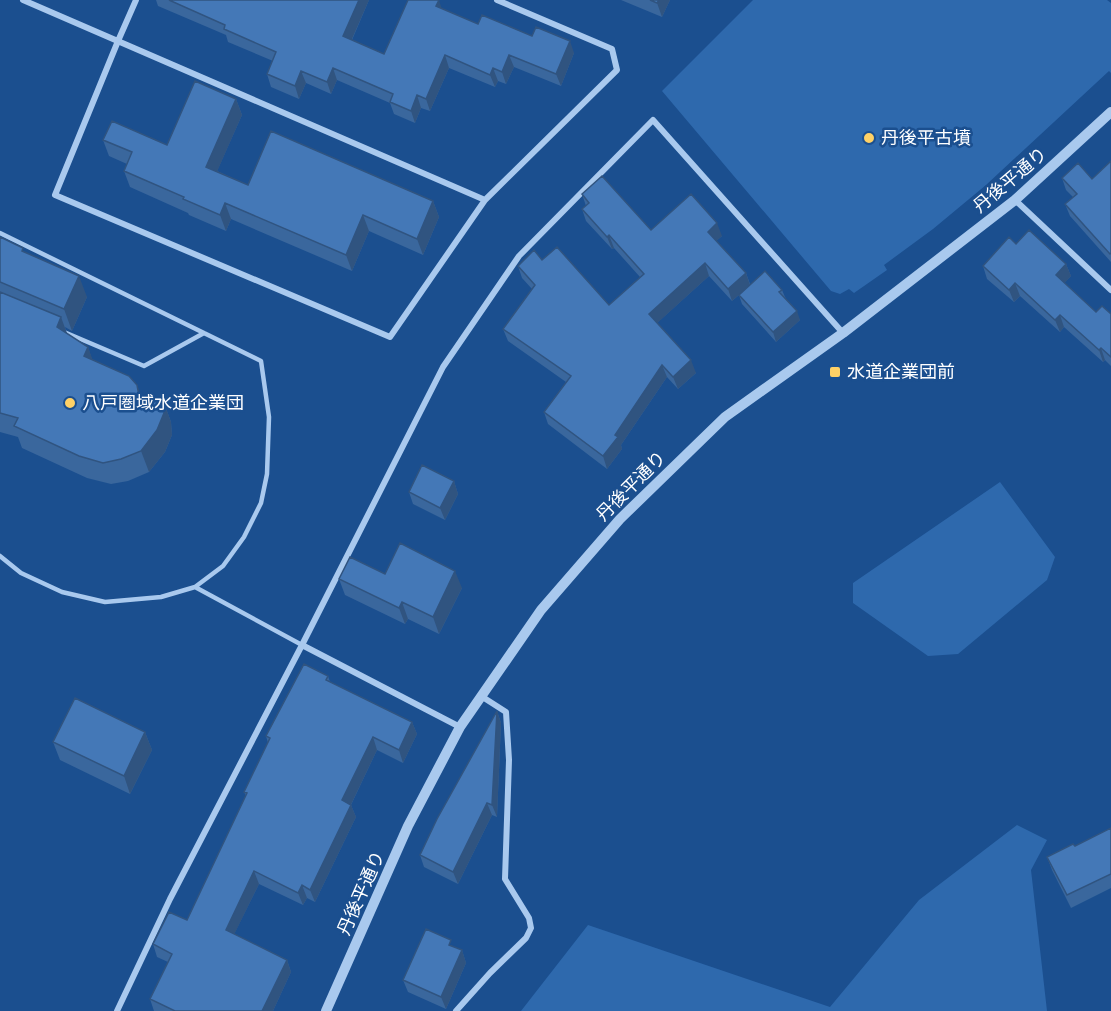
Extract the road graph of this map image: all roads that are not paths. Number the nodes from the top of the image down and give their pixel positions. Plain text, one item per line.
1 (23, 0) edge
2 (136, 0) edge
3 (497, 0) edge
4 (118, 41) junction
5 (1111, 112) edge
6 (485, 200) junction
7 (1015, 200) junction
8 (0, 233) edge
9 (1111, 290) edge
10 (62, 331) edge
11 (204, 333) junction
12 (843, 333) junction
13 (0, 556) edge
14 (195, 587) junction
15 (302, 645) junction
16 (482, 696) junction
17 (460, 727) junction
18 (117, 1011) edge
19 (326, 1011) edge
20 (456, 1011) edge

1 - 4 street
2 - 4 street
3 - 6 street
4 - 6 street
4 - 6 street
5 - 7 street, 丹後平通り
7 - 9 street
7 - 12 street, 丹後平通り
8 - 11 lane
10 - 11 lane
11 - 14 lane
12 - 15 street
12 - 16 street, 丹後平通り
13 - 14 lane
14 - 15 lane
15 - 17 street
15 - 18 street
16 - 17 street, 丹後平通り
16 - 20 street
17 - 19 street, 丹後平通り

